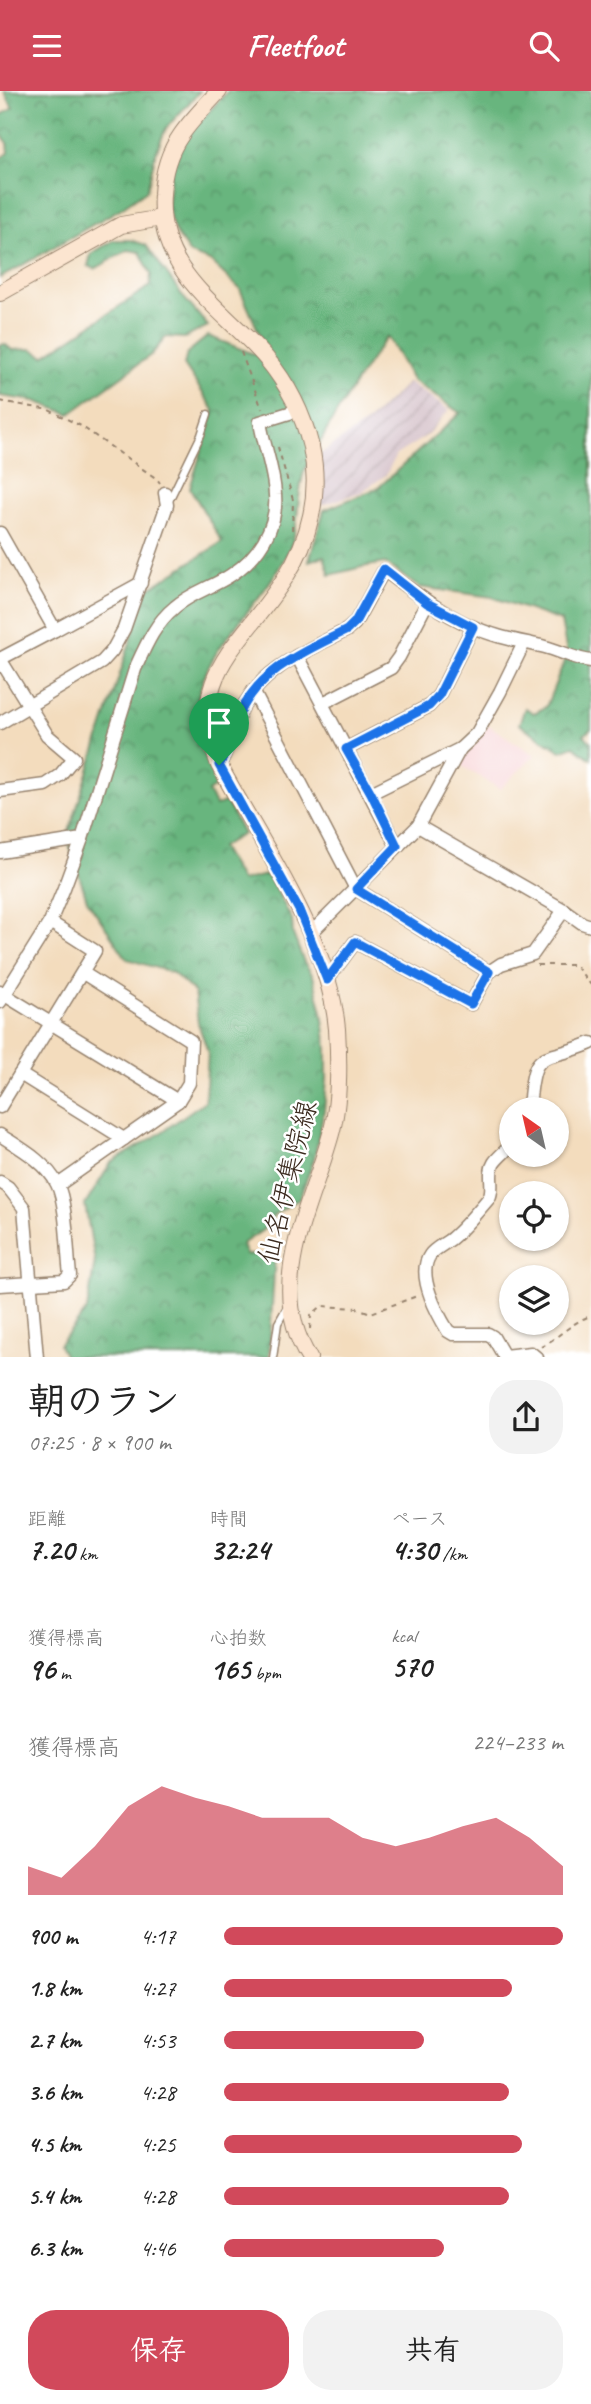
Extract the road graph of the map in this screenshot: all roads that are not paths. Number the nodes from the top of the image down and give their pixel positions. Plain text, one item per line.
1 (219, 91) edge
2 (162, 218) junction
3 (0, 293) edge
4 (299, 410) junction
5 (208, 414) dead end
6 (166, 499) joint
7 (0, 533) edge
8 (141, 583) junction
9 (427, 603) junction
10 (473, 627) junction
11 (55, 630) junction
12 (524, 643) junction
13 (297, 656) junction
14 (0, 659) edge
15 (591, 661) edge
16 (253, 691) junction
17 (323, 703) junction
18 (29, 707) junction
19 (0, 723) edge
20 (346, 749) junction
21 (460, 749) junction
22 (219, 765) junction
23 (0, 791) edge
24 (371, 793) junction
25 (418, 826) junction
26 (82, 839) junction
27 (397, 846) junction
28 (0, 852) edge
29 (356, 889) junction
30 (564, 910) junction
31 (50, 922) junction
32 (591, 926) edge
33 (310, 934) junction
34 (489, 972) junction
35 (83, 973) junction
36 (327, 980) junction
37 (1, 997) edge
38 (51, 1022) junction
39 (591, 1043) edge
40 (20, 1074) junction
41 (530, 1097) edge
42 (178, 1101) junction
43 (0, 1107) edge
44 (0, 1135) edge
45 (124, 1139) junction
46 (499, 1158) edge
47 (0, 1182) edge
48 (58, 1185) junction
49 (31, 1282) junction
50 (0, 1285) edge
51 (289, 1303) junction
52 (534, 1355) edge
53 (37, 1357) edge
54 (273, 1357) edge
55 (309, 1357) edge

1 - 2 main road, 仙名伊集院線
2 - 3 main road
2 - 4 main road, 仙名伊集院線
4 - 22 main road, 仙名伊集院線
4 - 26 street
5 - 6 lane
6 - 8 street
7 - 11 street
8 - 11 street
8 - 18 street
9 - 10 street
9 - 13 street
9 - 17 street
10 - 12 street
10 - 20 street
11 - 14 street
12 - 15 street
12 - 21 street
13 - 16 street
13 - 17 street
14 - 18 street
16 - 22 street
16 - 29 street
17 - 20 street
18 - 19 street
18 - 23 street
20 - 24 street
21 - 24 street
21 - 25 street
22 - 33 main road, 仙名伊集院線
24 - 27 street
25 - 27 street
25 - 30 street
26 - 28 street
26 - 31 street
27 - 29 street
29 - 33 street
29 - 34 street
30 - 32 street
30 - 34 street
31 - 35 street
31 - 37 street
33 - 36 main road, 仙名伊集院線
34 - 36 street
35 - 38 street
35 - 42 street
36 - 51 main road, 仙名伊集院線
37 - 38 street
38 - 40 street
38 - 42 street
39 - 41 street
40 - 43 street
40 - 45 street
42 - 45 street
44 - 48 street
45 - 48 street
46 - 52 street
47 - 49 street
48 - 49 street
49 - 50 street
49 - 53 street
51 - 54 lane
51 - 55 main road, 仙名伊集院線

